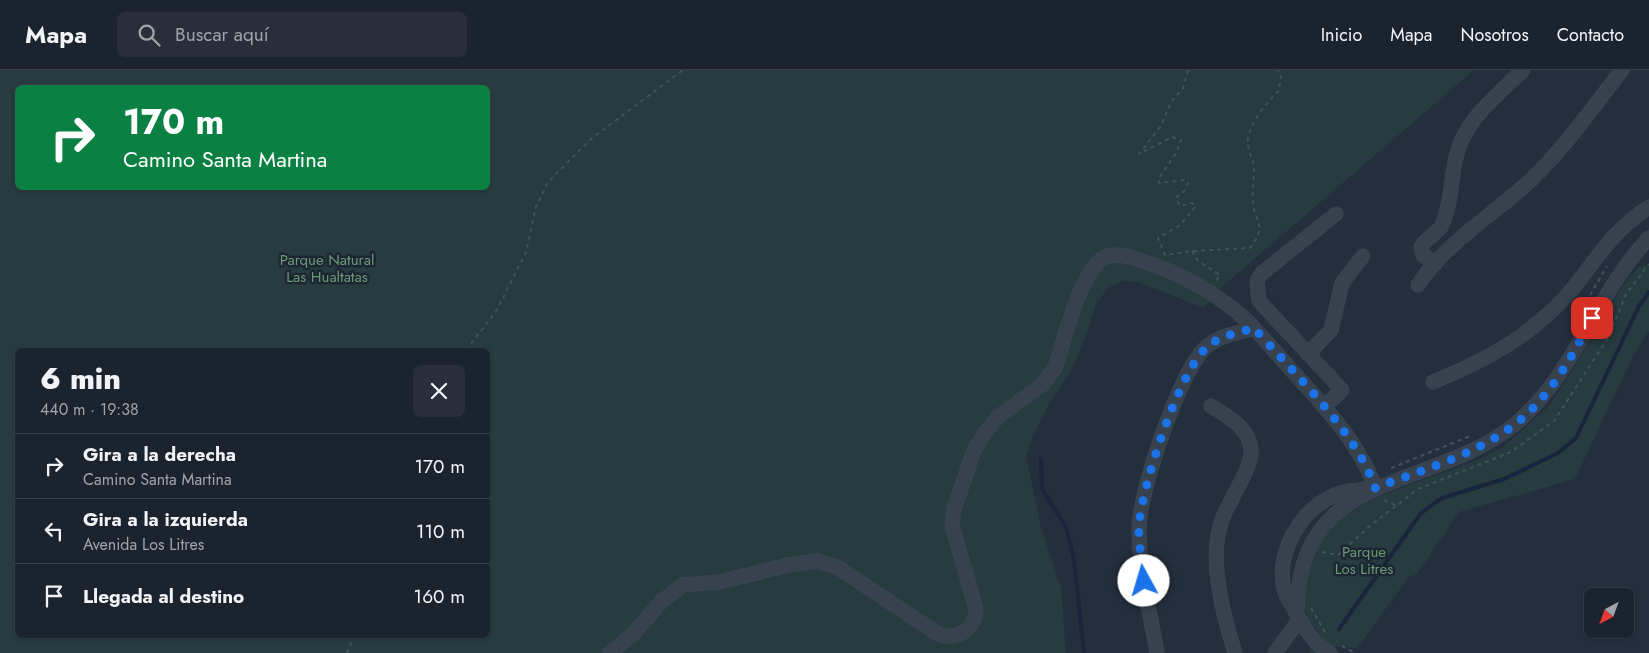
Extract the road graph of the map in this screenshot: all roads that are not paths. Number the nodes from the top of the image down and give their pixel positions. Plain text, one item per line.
1 (1523, 70) edge
2 (1622, 70) edge
3 (1649, 207) edge
4 (1336, 214) dead end
5 (1649, 238) edge
6 (1649, 248) edge
7 (1363, 256) dead end
8 (1632, 258) junction
9 (1434, 264) junction
10 (1418, 285) dead end
11 (1254, 328) junction
12 (1308, 354) junction
13 (1432, 382) dead end
14 (1211, 406) dead end
15 (1324, 407) junction
16 (1375, 488) junction
17 (1298, 617) junction
18 (1334, 649) edge
19 (610, 653) edge
20 (1157, 653) edge
21 (1235, 653) edge
22 (1275, 653) edge

1 - 9 street
2 - 9 street
3 - 13 street
4 - 12 street
5 - 8 street
6 - 8 street
7 - 12 street
8 - 16 street
9 - 10 street
11 - 15 street
11 - 19 street
11 - 20 street
12 - 15 street
14 - 21 street
15 - 16 street
16 - 17 street
16 - 17 street
17 - 18 street
17 - 22 street

